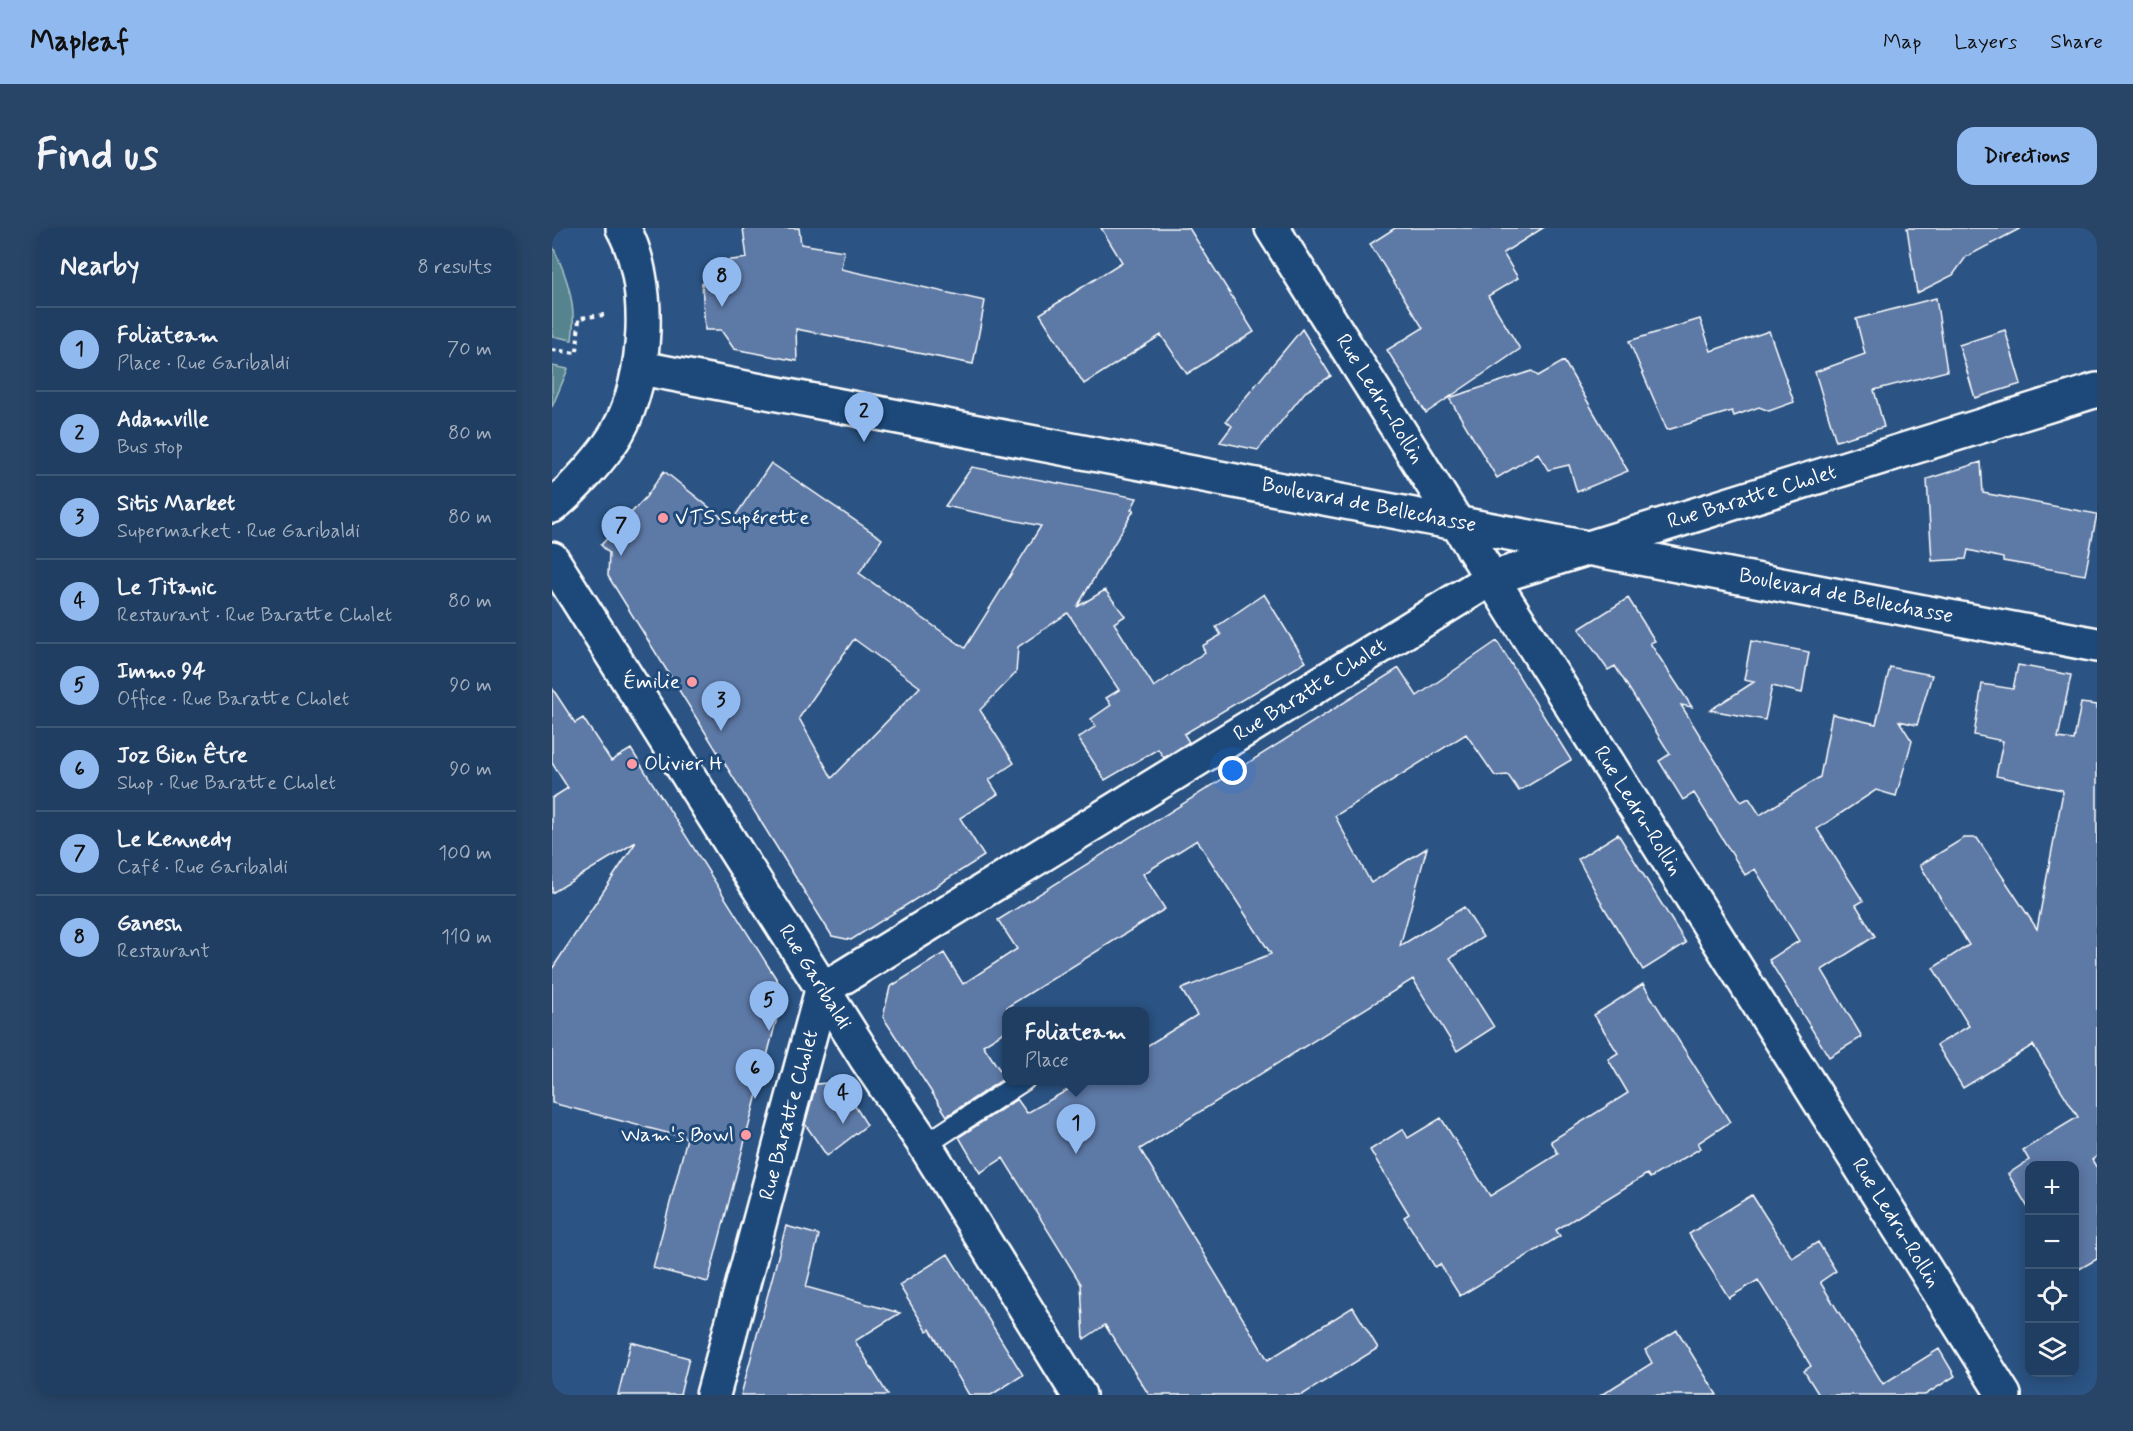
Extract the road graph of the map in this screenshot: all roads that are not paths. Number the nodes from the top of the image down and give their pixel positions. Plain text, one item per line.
1 (623, 228) edge
2 (1272, 228) edge
3 (641, 368) junction
4 (2097, 390) edge
5 (552, 506) edge
6 (1457, 522) junction
7 (1589, 546) junction
8 (552, 559) edge
9 (1492, 578) junction
10 (2097, 645) edge
11 (822, 990) junction
12 (1016, 1085) edge
13 (925, 1144) junction
14 (714, 1395) edge
15 (1079, 1395) edge
16 (2004, 1395) edge

1 - 3 street
2 - 6 street, Rue Ledru-Rollin
3 - 5 street
3 - 6 street, Boulevard de Bellechasse
4 - 7 street, Rue Baratte Cholet
6 - 7 street, Boulevard de Bellechasse
6 - 9 street, Rue Ledru-Rollin
7 - 9 street, Rue Baratte Cholet
7 - 10 street, Boulevard de Bellechasse
8 - 11 street, Rue Garibaldi
9 - 11 street, Rue Baratte Cholet
9 - 16 street, Rue Ledru-Rollin
11 - 13 street, Rue Garibaldi
11 - 14 street, Rue Baratte Cholet
12 - 13 lane
13 - 15 street, Rue Garibaldi

